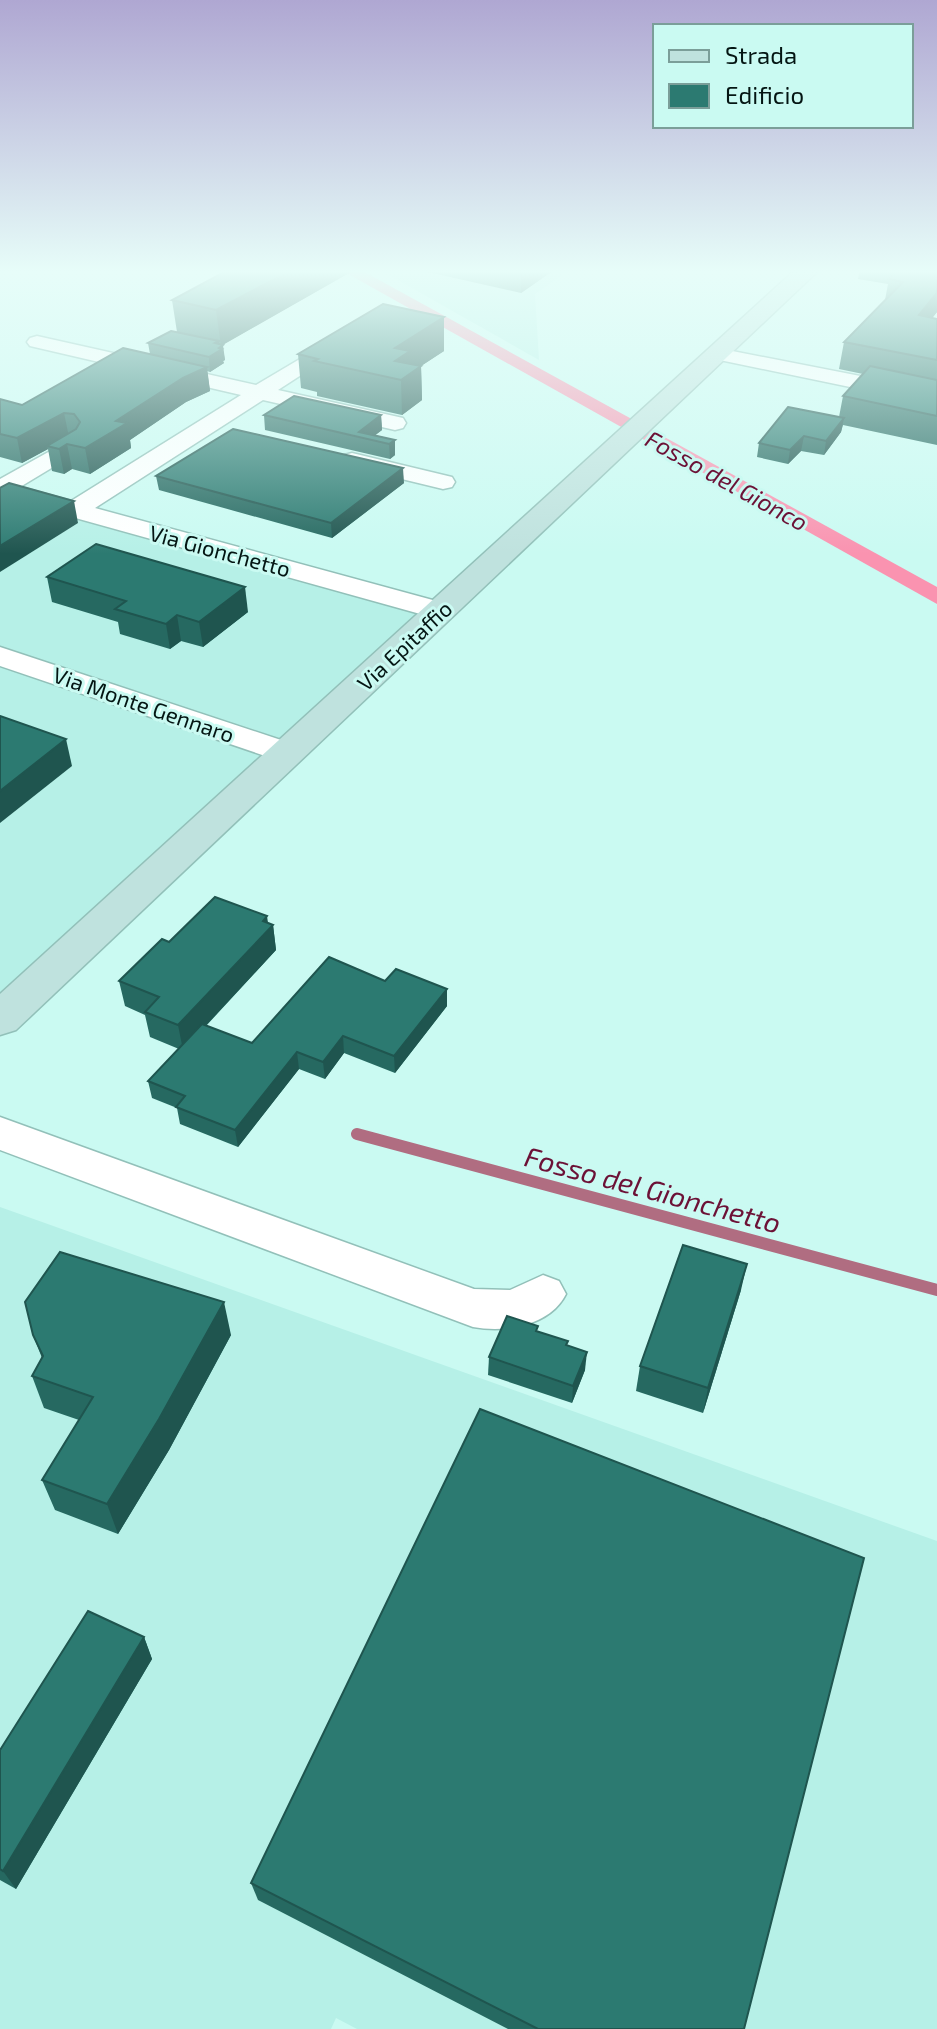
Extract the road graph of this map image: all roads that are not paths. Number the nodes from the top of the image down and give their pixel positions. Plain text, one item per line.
1 (112, 365) edge
2 (136, 365) edge
3 (302, 365) edge
4 (705, 365) edge
5 (770, 365) edge
6 (94, 375) edge
7 (259, 392) junction
8 (937, 398) edge
9 (395, 423) dead end
10 (206, 426) junction
11 (235, 433) edge
12 (70, 447) edge
13 (324, 454) edge
14 (443, 482) dead end
15 (0, 489) edge
16 (74, 510) junction
17 (441, 611) junction
18 (0, 656) edge
19 (288, 753) junction
20 (0, 1019) edge
21 (0, 1133) edge
22 (543, 1294) dead end

1 - 6 street
2 - 7 street
3 - 7 street
4 - 17 main road, Via Epitaffio
5 - 8 street
7 - 9 street
7 - 10 street
10 - 11 street
10 - 16 street
12 - 15 street
13 - 14 street
15 - 16 street, Via Gionchetto
16 - 17 street, Via Gionchetto
17 - 19 main road, Via Epitaffio
18 - 19 street, Via Monte Gennaro
19 - 20 main road, Via Epitaffio
21 - 22 street

